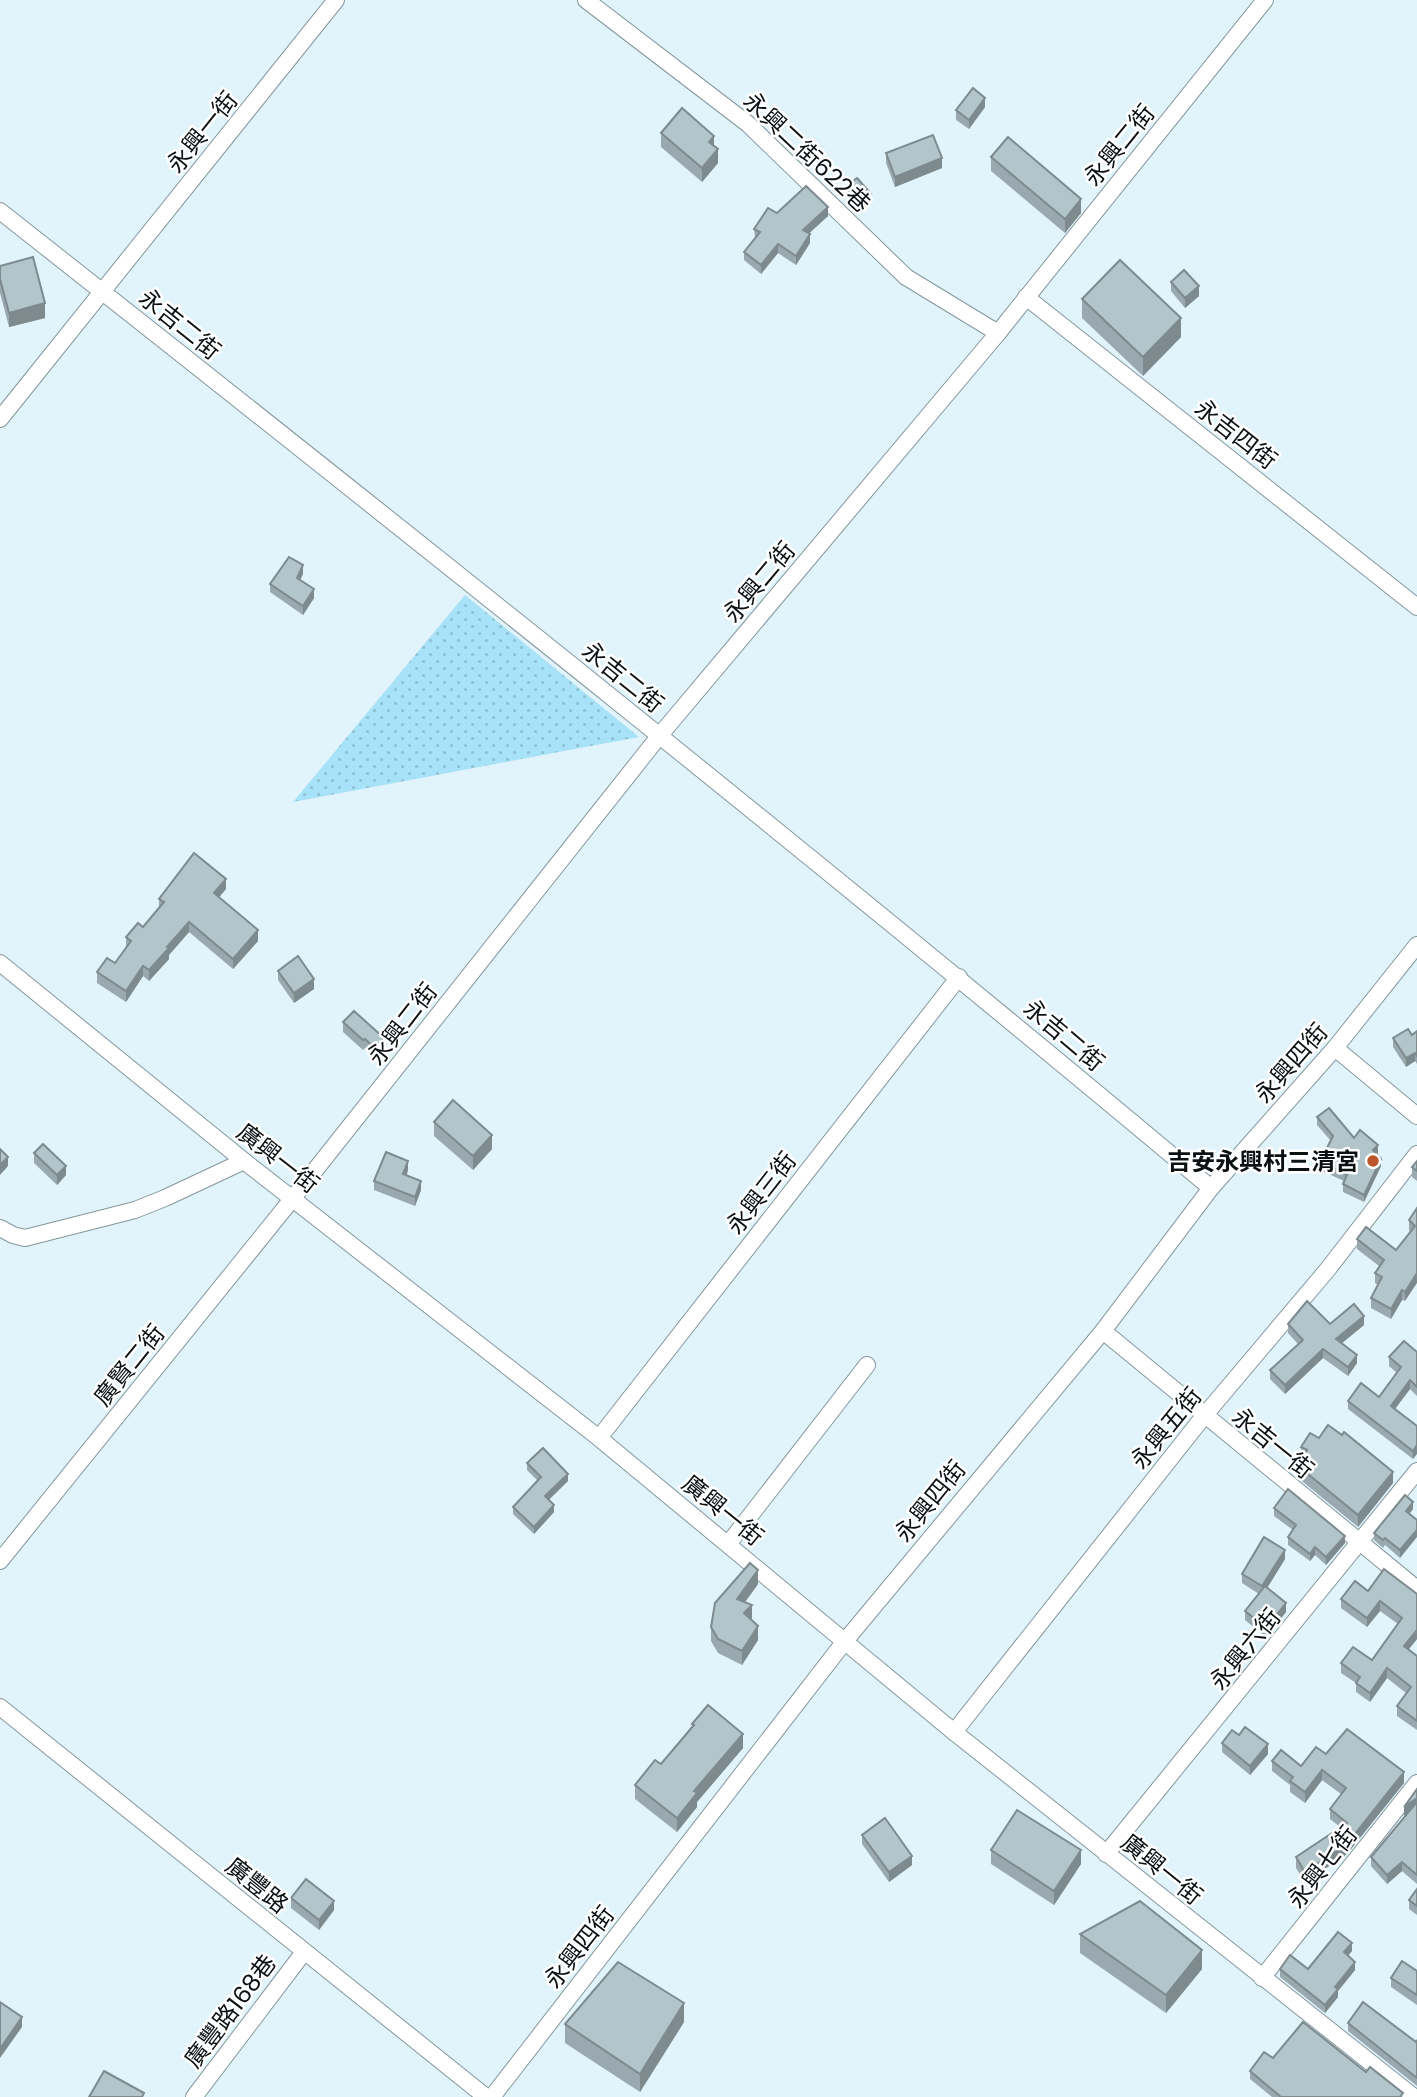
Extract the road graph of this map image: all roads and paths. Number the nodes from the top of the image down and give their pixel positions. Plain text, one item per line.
1 (337, 0) edge
2 (586, 0) edge
3 (1265, 0) edge
4 (0, 211) edge
5 (103, 292) junction
6 (1026, 297) junction
7 (998, 333) junction
8 (0, 419) edge
9 (1417, 607) edge
10 (660, 735) junction
11 (1417, 945) edge
12 (0, 963) edge
13 (959, 977) junction
14 (1335, 1048) junction
15 (1417, 1116) edge
16 (1417, 1154) edge
17 (244, 1161) junction
18 (1211, 1188) junction
19 (293, 1198) junction
20 (0, 1228) edge
21 (1103, 1331) junction
22 (867, 1366) dead end
23 (1204, 1416) junction
24 (599, 1438) junction
25 (1417, 1471) edge
26 (729, 1544) junction
27 (1360, 1544) junction
28 (0, 1561) edge
29 (1417, 1589) edge
30 (845, 1641) junction
31 (0, 1707) edge
32 (954, 1732) junction
33 (1417, 1783) edge
34 (1106, 1854) junction
35 (304, 1952) junction
36 (1262, 1978) junction
37 (194, 2097) edge
38 (486, 2097) edge
39 (492, 2097) edge
40 (1414, 2097) edge

1 - 5 street, 永興一街
2 - 7 street, 永興二街622巷
3 - 6 street, 永興二街
4 - 5 street, 永吉二街
5 - 8 street, 永興一街
5 - 10 street, 永吉二街
6 - 7 street, 永興二街
6 - 9 street, 永吉四街
7 - 10 street, 永興二街
10 - 13 street, 永吉二街
10 - 19 street, 永興二街
11 - 14 street, 永興四街
12 - 17 street, 廣興一街
13 - 18 street, 永吉二街
13 - 24 street, 永興三街
14 - 15 street
14 - 18 street, 永興四街
16 - 23 street, 永興五街
17 - 19 street, 廣興一街
17 - 20 street
18 - 21 street, 永興四街
19 - 24 street, 廣興一街
19 - 28 street, 廣賢二街
21 - 23 street, 永吉一街
21 - 30 street, 永興四街
22 - 26 street
23 - 27 street, 永吉一街
23 - 32 street, 永興五街
24 - 26 street, 廣興一街
25 - 27 street, 永興六街
26 - 30 street, 廣興一街
27 - 29 street, 永吉一街
27 - 34 street, 永興六街
30 - 32 street, 廣興一街
30 - 39 street, 永興四街
31 - 35 street, 廣豐路
32 - 34 street, 廣興一街
33 - 36 street, 永興七街
34 - 36 street, 廣興一街
35 - 37 street, 廣豐路168巷
35 - 38 street, 廣豐路
36 - 40 street, 廣興一街

